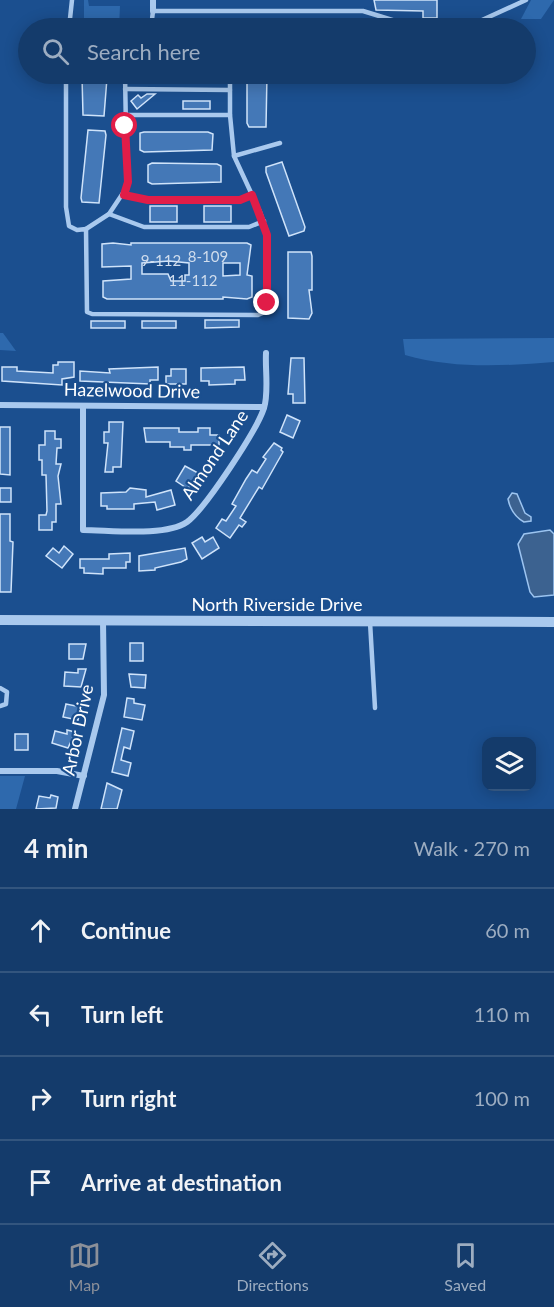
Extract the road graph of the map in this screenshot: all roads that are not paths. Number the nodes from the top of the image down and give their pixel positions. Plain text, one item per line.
1 (72, 0) edge
2 (153, 0) edge
3 (526, 0) edge
4 (153, 11) junction
5 (70, 18) edge
6 (152, 18) edge
7 (385, 18) edge
8 (487, 18) edge
9 (66, 84) edge
10 (125, 84) edge
11 (230, 84) edge
12 (125, 89) junction
13 (230, 90) junction
14 (125, 115) junction
15 (230, 115) junction
16 (280, 142) dead end
17 (234, 156) junction
18 (124, 195) junction
19 (252, 195) junction
20 (110, 214) junction
21 (264, 221) junction
22 (86, 229) junction
23 (266, 353) dead end
24 (0, 405) edge
25 (83, 406) junction
26 (264, 407) junction
27 (0, 620) edge
28 (103, 621) junction
29 (369, 622) junction
30 (554, 622) edge
31 (0, 688) edge
32 (0, 706) edge
33 (375, 708) dead end
34 (0, 771) edge
35 (84, 776) junction
36 (75, 809) edge

1 - 5 lane
2 - 4 street
3 - 8 lane
4 - 6 lane
4 - 7 lane
9 - 22 lane
10 - 12 lane
11 - 13 lane
12 - 13 lane
12 - 14 lane
13 - 15 lane
14 - 15 lane
14 - 18 lane
15 - 17 lane
16 - 17 lane
17 - 19 lane
18 - 19 lane
18 - 20 lane
19 - 21 lane
20 - 21 lane
20 - 22 lane
21 - 22 lane
23 - 26 street, Almond Lane
24 - 25 street, Hazelwood Drive
25 - 26 street, Hazelwood Drive
25 - 26 street, Almond Lane
27 - 28 street, North Riverside Drive
28 - 29 street, North Riverside Drive
28 - 35 street, Arbor Drive
29 - 30 street, North Riverside Drive
29 - 33 lane
31 - 32 lane
34 - 35 street
35 - 36 street, Arbor Drive

